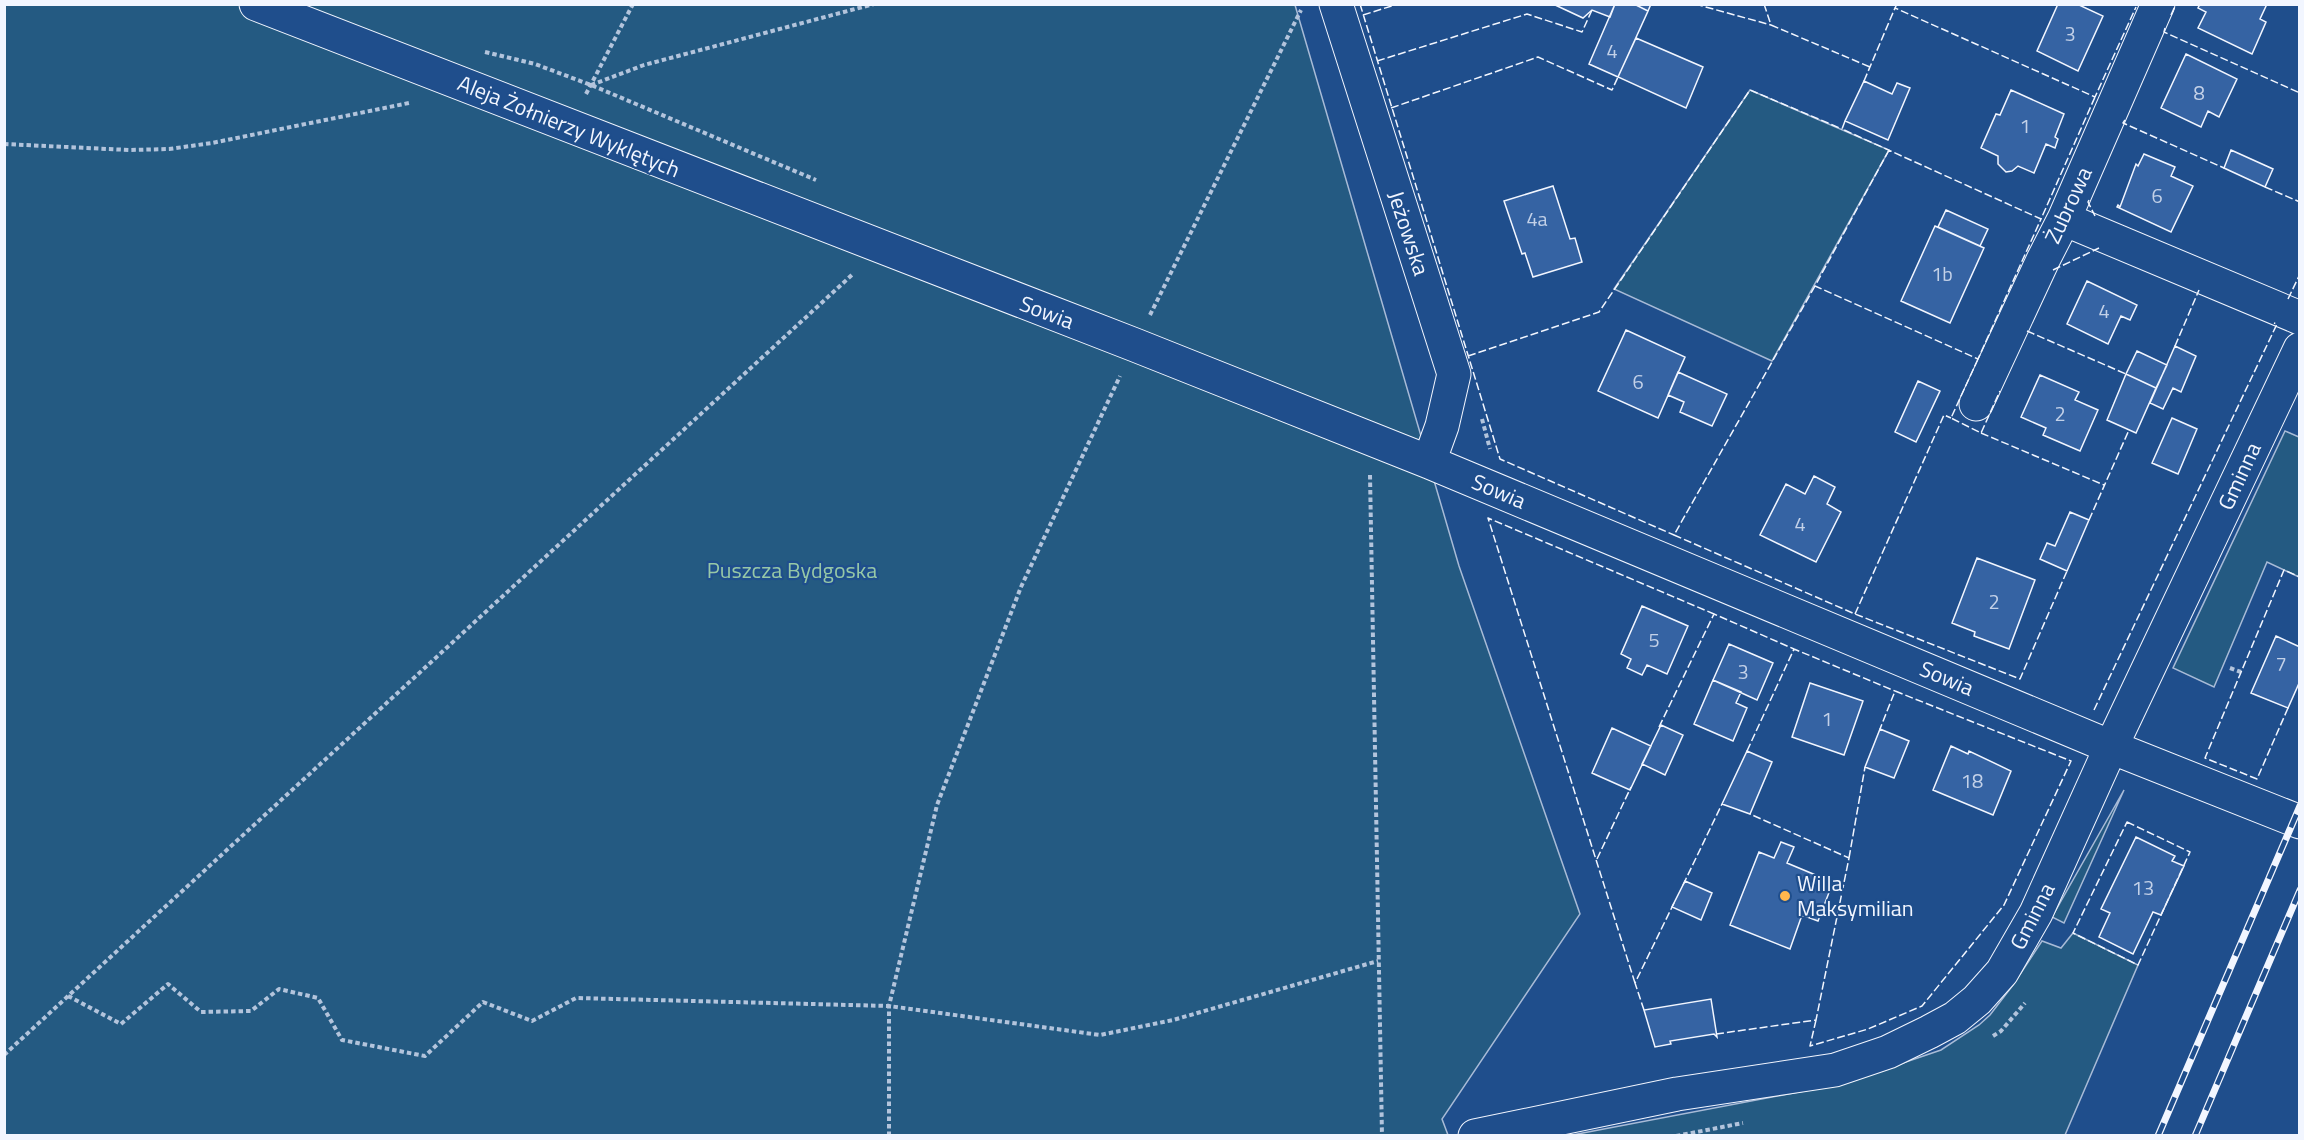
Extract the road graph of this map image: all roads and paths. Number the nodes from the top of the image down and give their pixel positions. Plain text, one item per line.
1 (256, 4) edge
2 (633, 4) edge
3 (874, 4) edge
4 (1304, 4) edge
5 (1336, 4) edge
6 (2158, 4) edge
7 (438, 75) junction
8 (591, 85) junction
9 (570, 127) junction
10 (4, 144) edge
11 (2064, 219) junction
12 (881, 248) junction
13 (2300, 318) edge
14 (1135, 345) junction
15 (2300, 349) edge
16 (1976, 404) dead end
17 (1369, 438) junction
18 (1430, 462) junction
19 (2230, 668) dead end
20 (2241, 672) dead end
21 (2111, 747) junction
22 (2300, 822) edge
23 (1377, 961) junction
24 (68, 996) junction
25 (890, 1006) junction
26 (4, 1055) edge
27 (889, 1136) edge
28 (1382, 1136) edge
29 (1475, 1136) edge

1 - 7 street, Aleja Żołnierzy Wyklętych
2 - 8 path
3 - 8 path
4 - 14 path
5 - 18 street, Jeżowska
6 - 11 street, Żubrowa
7 - 9 street, Aleja Żołnierzy Wyklętych
7 - 10 path
8 - 9 path
9 - 12 street, Aleja Żołnierzy Wyklętych
11 - 13 street
11 - 16 street, Żubrowa
12 - 14 street, Sowia
12 - 24 path
14 - 17 street, Sowia
14 - 25 path
15 - 21 street, Gminna
17 - 18 street, Sowia
17 - 23 path
18 - 21 street, Sowia
19 - 20 path
21 - 22 street, Sowia
21 - 29 street, Gminna
23 - 25 path
23 - 28 path
24 - 25 path
24 - 26 path
25 - 27 path

